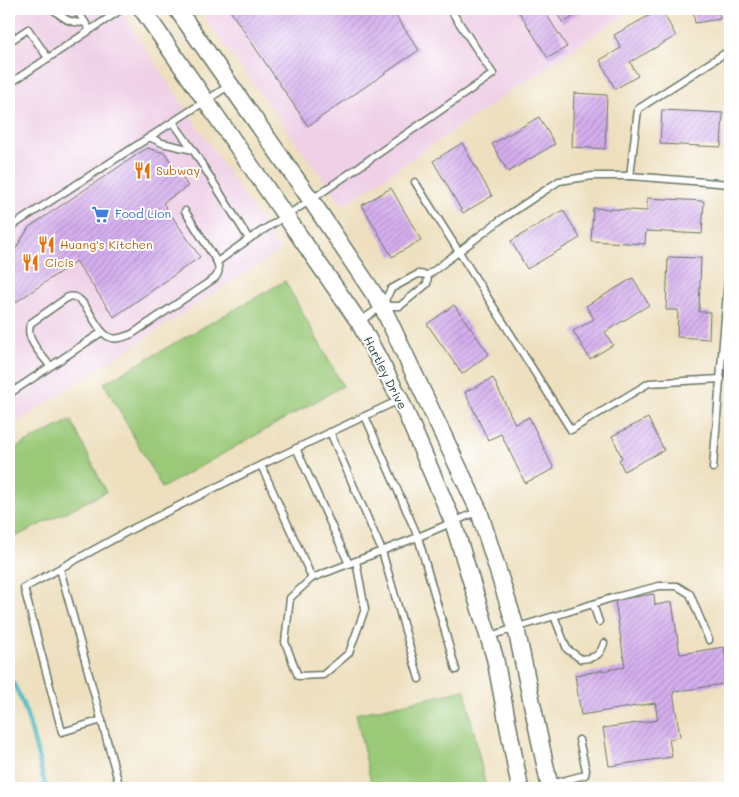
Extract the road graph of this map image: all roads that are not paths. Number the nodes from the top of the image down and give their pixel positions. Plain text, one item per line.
1 (53, 9) edge
2 (77, 9) edge
3 (122, 9) edge
4 (142, 9) edge
5 (177, 9) edge
6 (450, 9) edge
7 (85, 22) junction
8 (90, 30) junction
9 (9, 42) edge
10 (730, 50) edge
11 (48, 58) junction
12 (9, 84) edge
13 (231, 85) junction
14 (205, 101) junction
15 (173, 122) junction
16 (149, 136) junction
17 (193, 150) junction
18 (630, 176) junction
19 (416, 182) dead end
20 (730, 184) edge
21 (311, 200) junction
22 (185, 211) dead end
23 (285, 216) junction
24 (9, 228) edge
25 (249, 239) junction
26 (460, 250) junction
27 (730, 254) edge
28 (217, 262) junction
29 (428, 276) junction
30 (382, 306) junction
31 (359, 322) junction
32 (102, 332) junction
33 (50, 366) junction
34 (721, 379) junction
35 (9, 394) edge
36 (400, 399) junction
37 (364, 416) junction
38 (330, 432) junction
39 (296, 448) junction
40 (261, 464) junction
41 (713, 468) dead end
42 (479, 511) junction
43 (453, 522) junction
44 (418, 537) junction
45 (382, 551) junction
46 (356, 561) junction
47 (349, 564) junction
48 (60, 569) junction
49 (312, 578) junction
50 (593, 604) junction
51 (554, 616) junction
52 (600, 622) dead end
53 (516, 628) junction
54 (489, 637) junction
55 (709, 640) dead end
56 (604, 642) dead end
57 (456, 670) dead end
58 (419, 679) dead end
59 (102, 720) junction
60 (579, 740) dead end
61 (549, 786) edge
62 (120, 788) edge
63 (520, 788) edge

1 - 7 lane
2 - 7 lane
3 - 8 lane
4 - 14 street, Hartley Drive
5 - 13 street, Hartley Drive
6 - 21 lane
7 - 8 lane
8 - 11 lane
9 - 11 lane
10 - 18 lane
11 - 12 lane
13 - 14 lane
13 - 21 street, Hartley Drive
14 - 15 lane
14 - 23 street, Hartley Drive
15 - 16 lane
15 - 17 lane
16 - 17 lane
16 - 24 lane
17 - 25 lane
18 - 20 lane
18 - 26 lane
19 - 26 lane
21 - 23 lane
21 - 30 street, Hartley Drive
22 - 28 lane
23 - 25 lane
23 - 31 street, Hartley Drive
25 - 28 lane
26 - 29 lane
26 - 34 lane
27 - 34 lane
28 - 32 lane
29 - 30 lane
29 - 30 lane
30 - 31 lane
30 - 42 street, Hartley Drive
31 - 36 street, Hartley Drive
32 - 33 lane
32 - 33 lane
33 - 35 lane
34 - 41 lane
36 - 37 lane
36 - 43 street, Hartley Drive
37 - 38 lane
37 - 44 lane
38 - 39 lane
38 - 45 lane
39 - 40 lane
39 - 47 lane
40 - 48 lane
40 - 49 lane
42 - 43 lane
42 - 53 street, Hartley Drive
43 - 44 lane
43 - 54 street, Hartley Drive
44 - 45 lane
44 - 57 lane
45 - 46 lane
45 - 58 lane
46 - 47 lane
46 - 49 lane
47 - 49 lane
48 - 59 lane
48 - 59 lane
50 - 51 lane
50 - 52 lane
50 - 55 lane
51 - 53 lane
51 - 56 lane
53 - 54 lane
53 - 61 street, Hartley Drive
54 - 63 street, Hartley Drive
59 - 62 lane
60 - 61 lane

